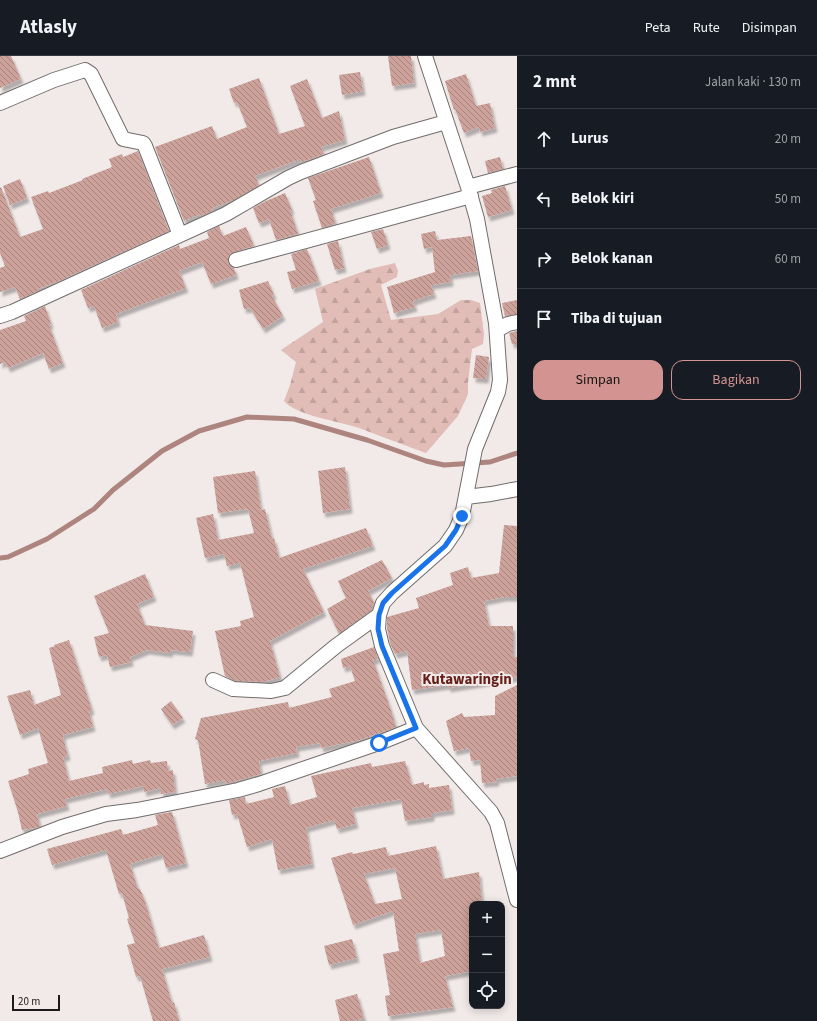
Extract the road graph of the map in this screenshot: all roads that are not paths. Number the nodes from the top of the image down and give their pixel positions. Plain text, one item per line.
1 (425, 56) edge
2 (0, 103) edge
3 (446, 122) junction
4 (517, 174) edge
5 (470, 192) junction
6 (180, 235) junction
7 (236, 260) dead end
8 (0, 316) edge
9 (517, 322) edge
10 (497, 330) junction
11 (517, 489) edge
12 (467, 493) junction
13 (379, 615) junction
14 (213, 680) dead end
15 (416, 728) junction
16 (0, 851) edge
17 (517, 900) edge

1 - 3 street
2 - 6 street
3 - 5 street
3 - 6 street
4 - 5 street
5 - 7 street
5 - 10 street
6 - 8 street
9 - 10 street
10 - 12 street
11 - 12 street
12 - 13 street
13 - 14 street
13 - 15 street
15 - 16 street
15 - 17 street

